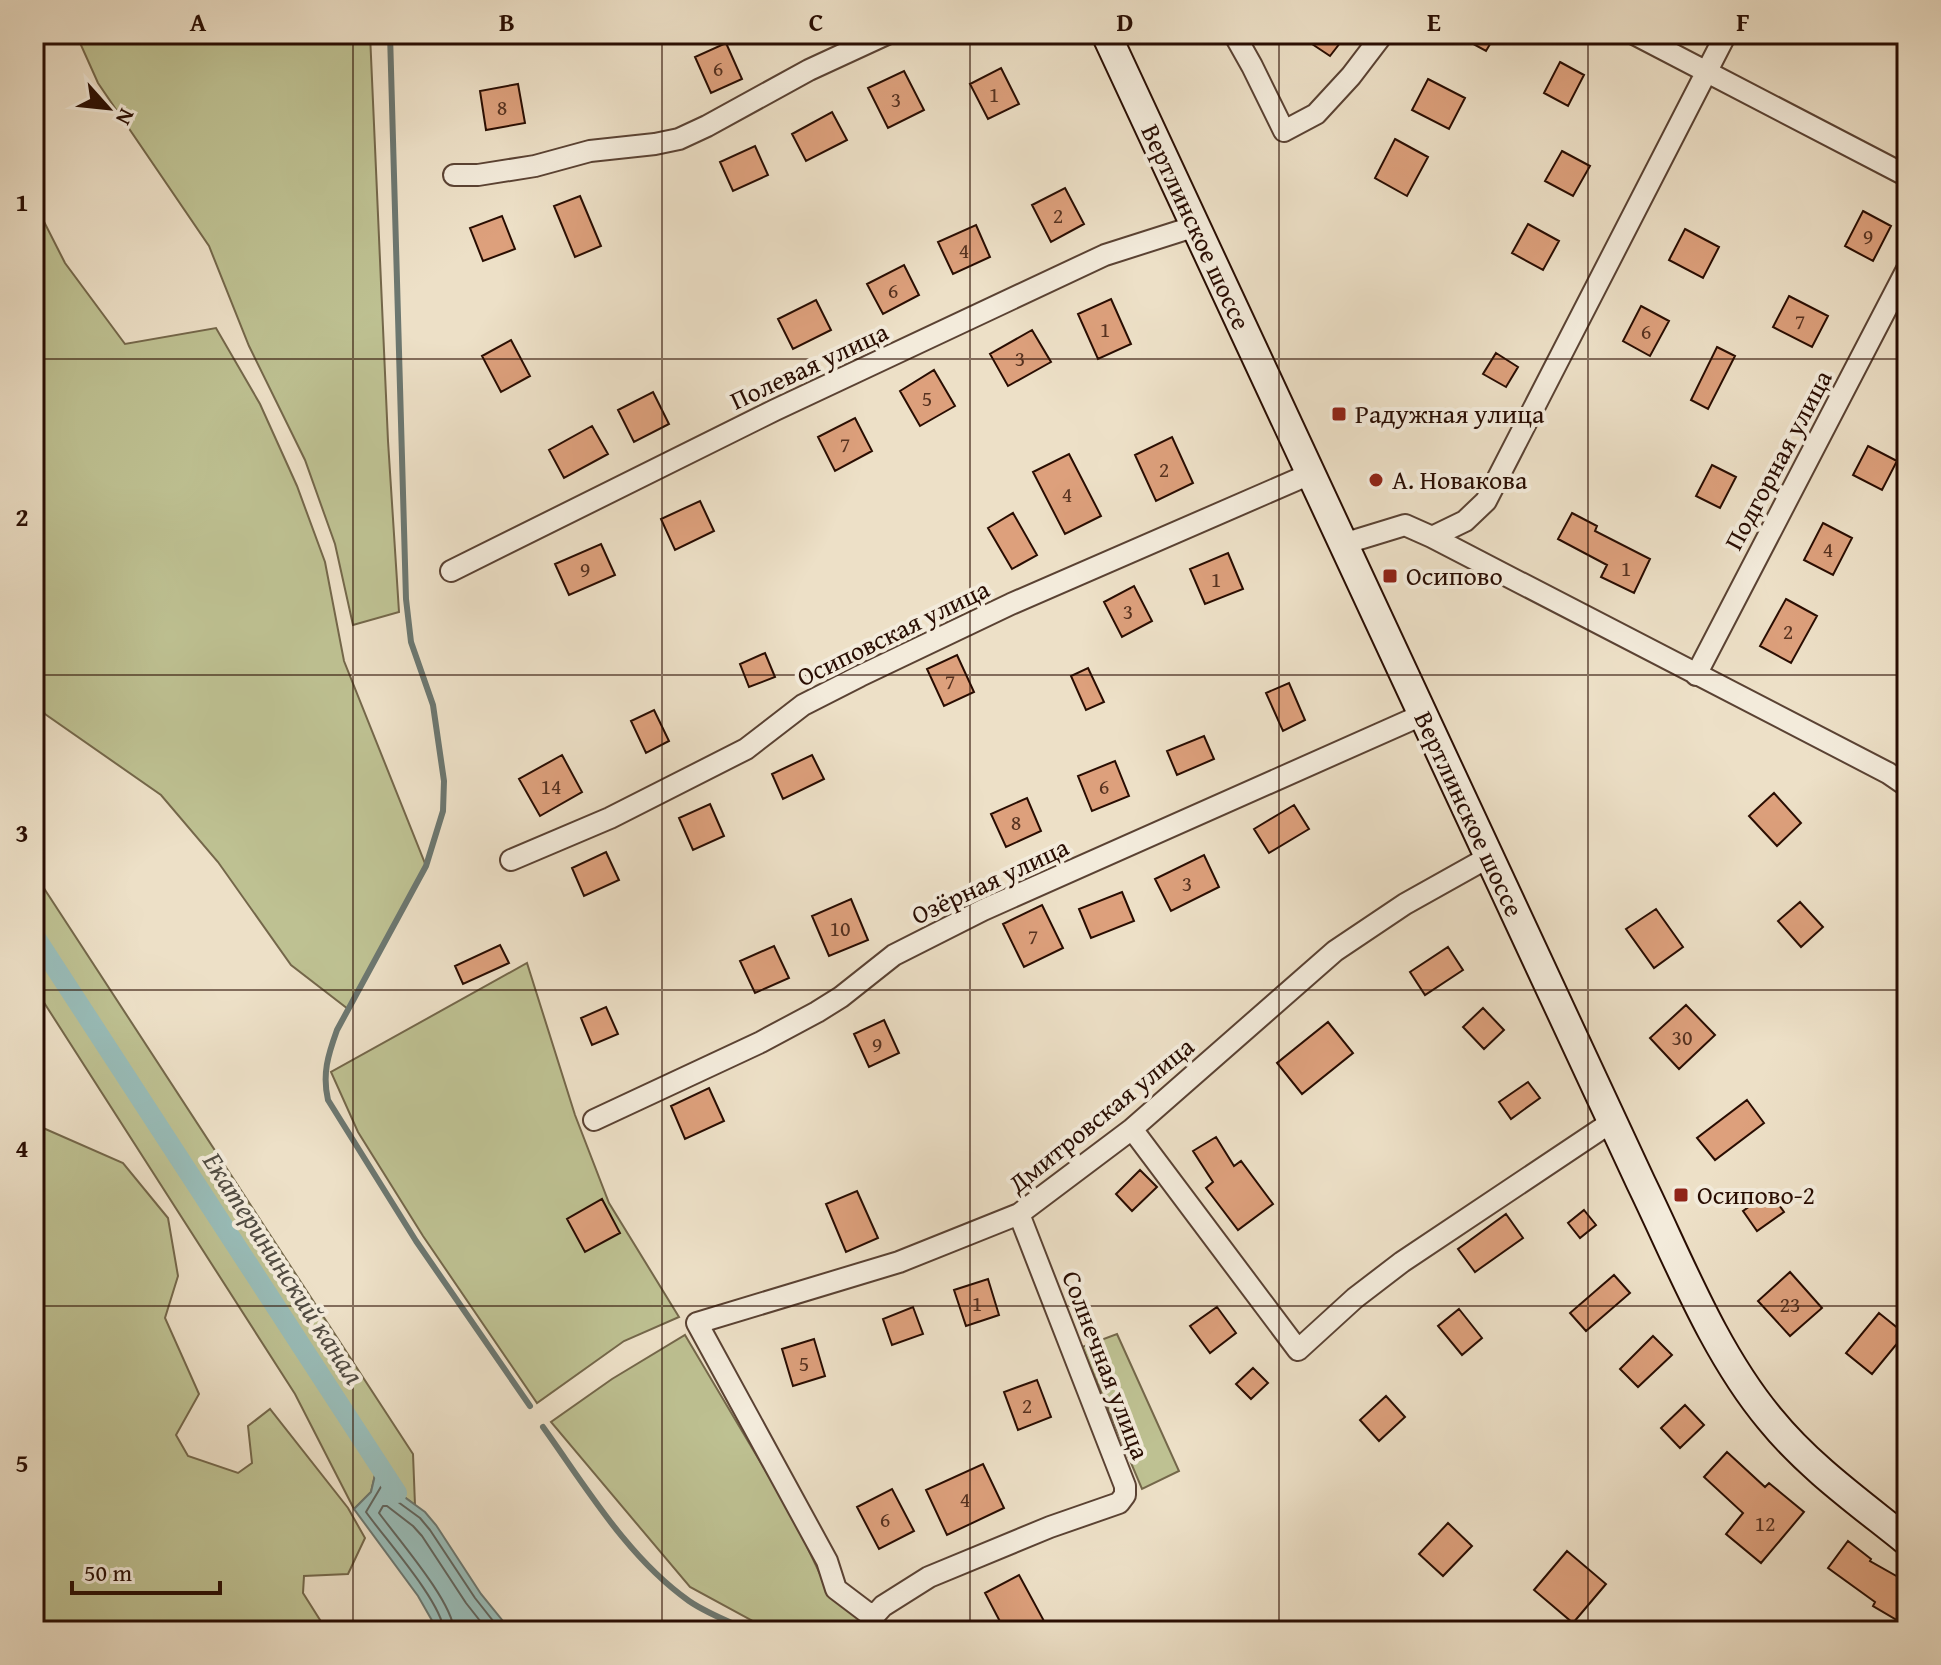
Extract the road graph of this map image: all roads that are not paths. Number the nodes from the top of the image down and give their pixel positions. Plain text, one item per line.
1 (887, 34) edge
2 (1106, 34) edge
3 (1234, 34) edge
4 (1383, 34) edge
5 (1634, 34) edge
6 (1726, 34) edge
7 (1706, 73) junction
8 (454, 175) dead end
9 (1907, 176) edge
10 (1196, 226) junction
11 (1907, 269) edge
12 (1310, 474) junction
13 (1432, 537) junction
14 (1343, 544) junction
15 (451, 571) dead end
16 (1696, 675) junction
17 (1422, 715) junction
18 (1907, 786) edge
19 (1489, 857) junction
20 (511, 860) dead end
21 (594, 1120) dead end
22 (1613, 1121) junction
23 (1132, 1129) junction
24 (1019, 1214) junction
25 (1907, 1541) edge
26 (873, 1617) joint

1 - 8 street
2 - 10 main road, Вертлинское шоссе
3 - 4 street
5 - 7 street
6 - 7 street
7 - 9 street
7 - 13 street
10 - 12 main road, Вертлинское шоссе
10 - 15 street, Полевая улица
11 - 16 street, Подгорная улица
12 - 14 main road, Вертлинское шоссе
12 - 20 street, Осиповская улица
13 - 14 street
13 - 16 street
14 - 17 main road, Вертлинское шоссе
16 - 18 street
17 - 19 main road, Вертлинское шоссе
17 - 21 street, Озёрная улица
19 - 22 main road, Вертлинское шоссе
19 - 23 street, Дмитровская улица
22 - 23 street
22 - 25 main road, Вертлинское шоссе
23 - 24 street, Дмитровская улица
24 - 26 street, Солнечная улица
24 - 26 street, Дмитровская улица

